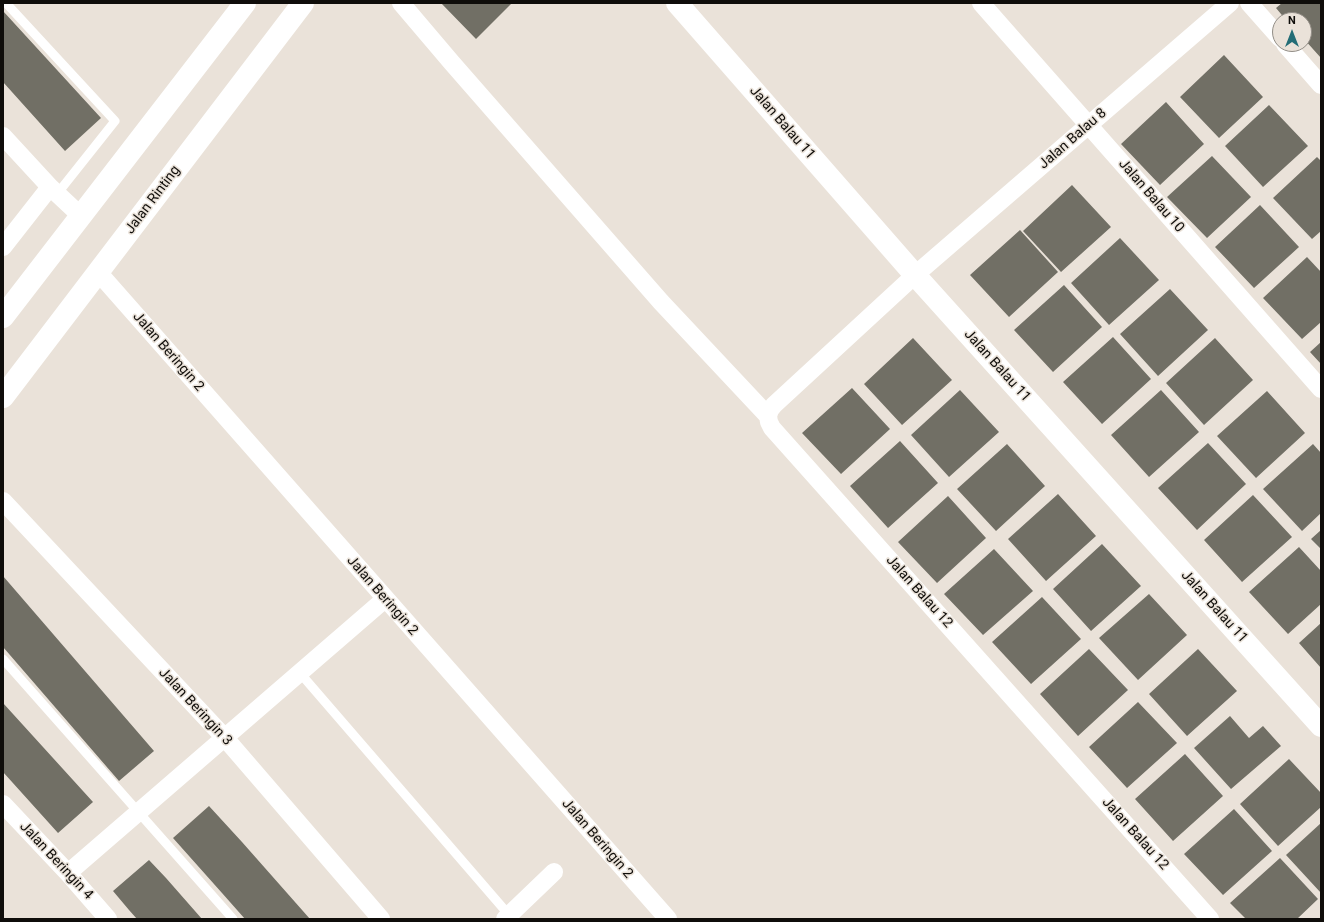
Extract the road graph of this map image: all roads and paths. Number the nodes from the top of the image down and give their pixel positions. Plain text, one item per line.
1 (6, 3) edge
2 (245, 3) edge
3 (303, 3) edge
4 (401, 3) edge
5 (677, 3) edge
6 (981, 3) edge
7 (1230, 3) edge
8 (1249, 3) edge
9 (1272, 29) edge
10 (1292, 52) edge
11 (1321, 85) edge
12 (1089, 125) junction
13 (3, 136) edge
14 (53, 191) junction
15 (81, 216) junction
16 (3, 247) edge
17 (98, 272) junction
18 (914, 275) junction
19 (3, 317) edge
20 (1321, 389) edge
21 (3, 397) edge
22 (768, 416) junction
23 (3, 501) edge
24 (385, 599) junction
25 (3, 659) edge
26 (300, 673) junction
27 (1321, 726) edge
28 (225, 738) junction
29 (3, 804) edge
30 (138, 812) junction
31 (554, 872) dead end
32 (68, 873) junction
33 (507, 917) edge
34 (108, 919) edge
35 (233, 919) edge
36 (381, 919) edge
37 (668, 919) edge
38 (1210, 919) edge

1 - 14 lane
2 - 15 street
3 - 17 street, Jalan Rinting
4 - 22 street, Jalan Balau 12
5 - 18 street, Jalan Balau 11
6 - 12 street, Jalan Balau 10
7 - 12 street, Jalan Balau 8
8 - 9 street
10 - 11 street
12 - 18 street, Jalan Balau 8
12 - 20 street, Jalan Balau 10
13 - 14 street
14 - 15 street
14 - 16 street
15 - 19 street
17 - 21 street, Jalan Rinting
17 - 24 street, Jalan Beringin 2
18 - 22 street
18 - 27 street, Jalan Balau 11
22 - 38 street, Jalan Balau 12
23 - 28 street, Jalan Beringin 3
24 - 26 street
24 - 37 street, Jalan Beringin 2
25 - 30 lane
26 - 28 street
26 - 33 lane
28 - 30 street
28 - 36 street, Jalan Beringin 3
29 - 32 street, Jalan Beringin 4
30 - 32 street
30 - 35 lane
31 - 33 street
32 - 34 street, Jalan Beringin 4

